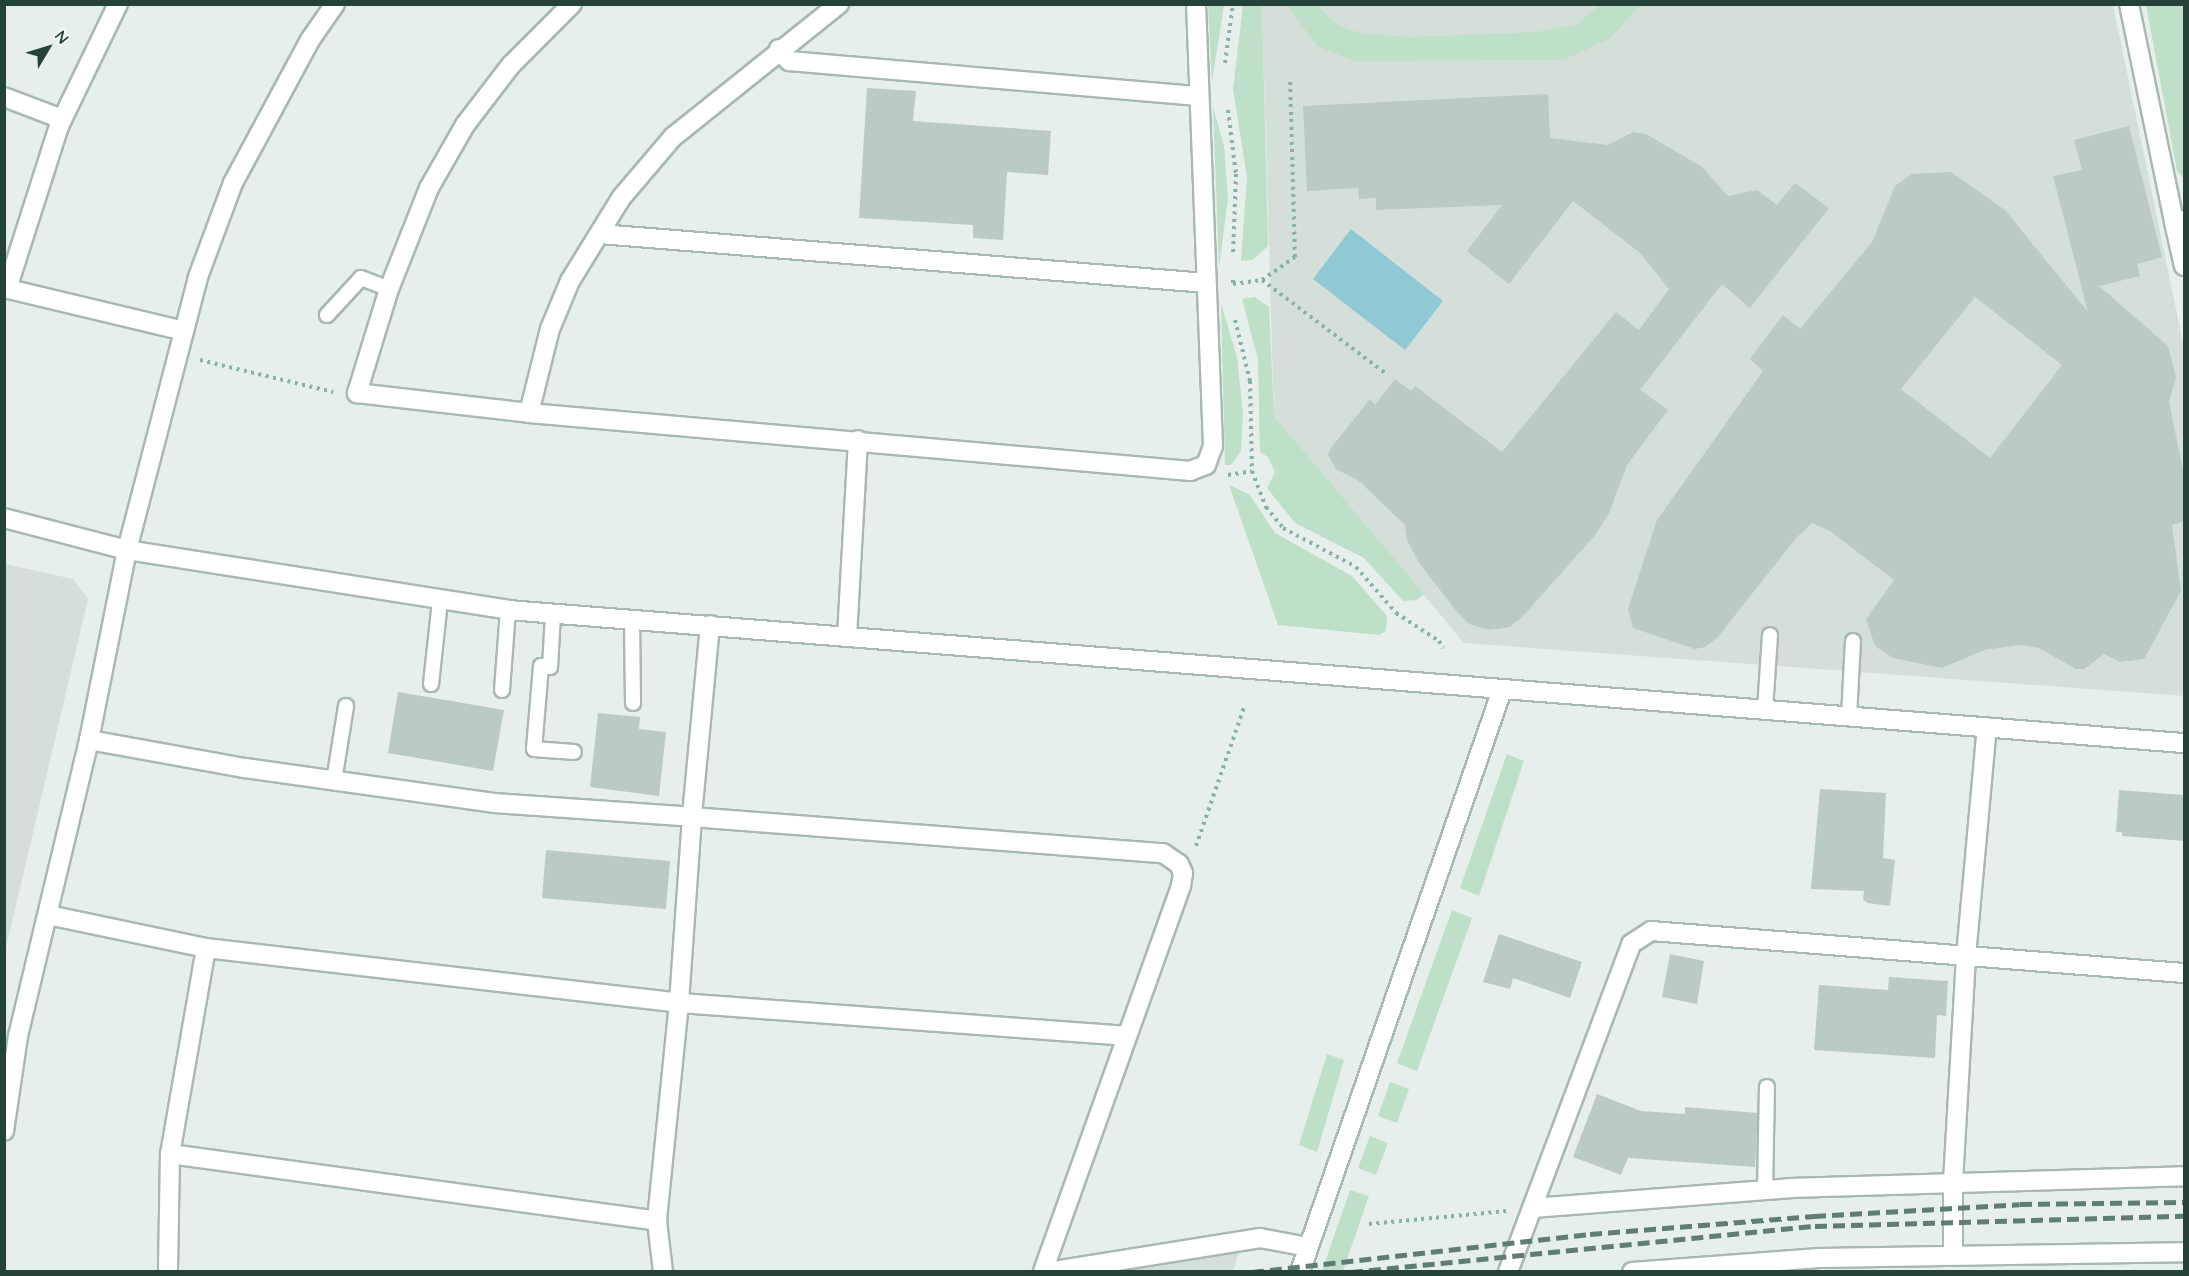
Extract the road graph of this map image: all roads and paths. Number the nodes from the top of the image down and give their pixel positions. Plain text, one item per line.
1 (118, 4) edge
2 (335, 4) edge
3 (572, 4) edge
4 (839, 4) edge
5 (1196, 4) edge
6 (1233, 4) edge
7 (2129, 4) edge
8 (779, 49) junction
9 (1225, 75) dead end
10 (1290, 80) dead end
11 (1199, 96) junction
12 (4, 97) edge
13 (1227, 104) dead end
14 (62, 119) junction
15 (2179, 221) edge
16 (600, 234) junction
17 (1232, 262) dead end
18 (2184, 266) edge
19 (1232, 273) dead end
20 (1262, 280) junction
21 (1214, 284) junction
22 (1233, 284) junction
23 (6, 289) edge
24 (389, 289) junction
25 (1233, 293) dead end
26 (1235, 312) dead end
27 (327, 315) dead end
28 (184, 331) junction
29 (200, 360) dead end
30 (1385, 373) dead end
31 (357, 393) junction
32 (529, 413) junction
33 (858, 440) junction
34 (1252, 471) junction
35 (1226, 475) dead end
36 (4, 518) edge
37 (128, 550) junction
38 (440, 601) junction
39 (507, 609) junction
40 (553, 614) junction
41 (632, 620) junction
42 (710, 625) junction
43 (1770, 635) dead end
44 (847, 637) junction
45 (1853, 641) dead end
46 (1443, 648) dead end
47 (430, 684) dead end
48 (501, 690) dead end
49 (1502, 690) junction
50 (633, 702) dead end
51 (346, 706) dead end
52 (1244, 707) dead end
53 (1765, 710) junction
54 (1849, 717) junction
55 (1987, 727) junction
56 (89, 740) junction
57 (2184, 743) edge
58 (574, 752) dead end
59 (334, 780) junction
60 (692, 817) junction
61 (1179, 864) junction
62 (48, 915) junction
63 (206, 948) junction
64 (1966, 956) junction
65 (2184, 974) edge
66 (680, 1003) junction
67 (1126, 1036) junction
68 (1767, 1087) dead end
69 (4, 1131) edge
70 (170, 1154) junction
71 (2184, 1176) edge
72 (1953, 1182) junction
73 (1765, 1190) junction
74 (1532, 1208) junction
75 (657, 1221) junction
76 (1369, 1224) dead end
77 (1308, 1247) junction
78 (2184, 1251) edge
79 (1953, 1255) junction
80 (168, 1272) edge
81 (663, 1272) edge
82 (1043, 1272) edge
83 (1048, 1272) edge
84 (1300, 1272) edge
85 (1509, 1272) edge
86 (1632, 1272) edge

1 - 14 street
2 - 28 street
3 - 24 street
4 - 8 street
5 - 11 street
6 - 9 path
7 - 15 street
8 - 11 street
8 - 16 street
10 - 20 path
11 - 21 street
12 - 14 street
13 - 17 path
14 - 23 street
15 - 18 street
16 - 21 street
16 - 32 street
19 - 22 path
20 - 22 path
20 - 30 path
21 - 22 path
21 - 33 street
22 - 25 path
23 - 28 street
24 - 27 lane
24 - 31 street
26 - 34 path
28 - 37 street
29 - 31 path
31 - 32 street
32 - 33 street
33 - 44 street
34 - 35 path
34 - 46 path
36 - 37 street
37 - 38 street
37 - 56 street
38 - 39 street
38 - 47 lane
39 - 40 street
39 - 48 lane
40 - 41 street
40 - 58 lane
41 - 42 street
41 - 50 lane
42 - 44 street
42 - 60 street
43 - 53 lane
44 - 49 street
45 - 54 lane
49 - 53 street
49 - 77 street
51 - 59 lane
52 - 61 path
53 - 54 street
54 - 55 street
55 - 57 street
55 - 64 street
56 - 59 street
56 - 62 street
59 - 60 street
60 - 61 street
60 - 66 street
61 - 67 street
62 - 63 street
62 - 69 street
63 - 66 street
63 - 70 street
64 - 65 street
64 - 72 street
64 - 74 street
66 - 67 street
66 - 75 street
67 - 82 street
68 - 73 lane
70 - 75 street
70 - 80 street
71 - 72 street
72 - 73 street
72 - 79 street
73 - 74 street
74 - 76 path
74 - 85 street
75 - 81 street
77 - 83 street
77 - 84 street
78 - 79 street
79 - 86 street

